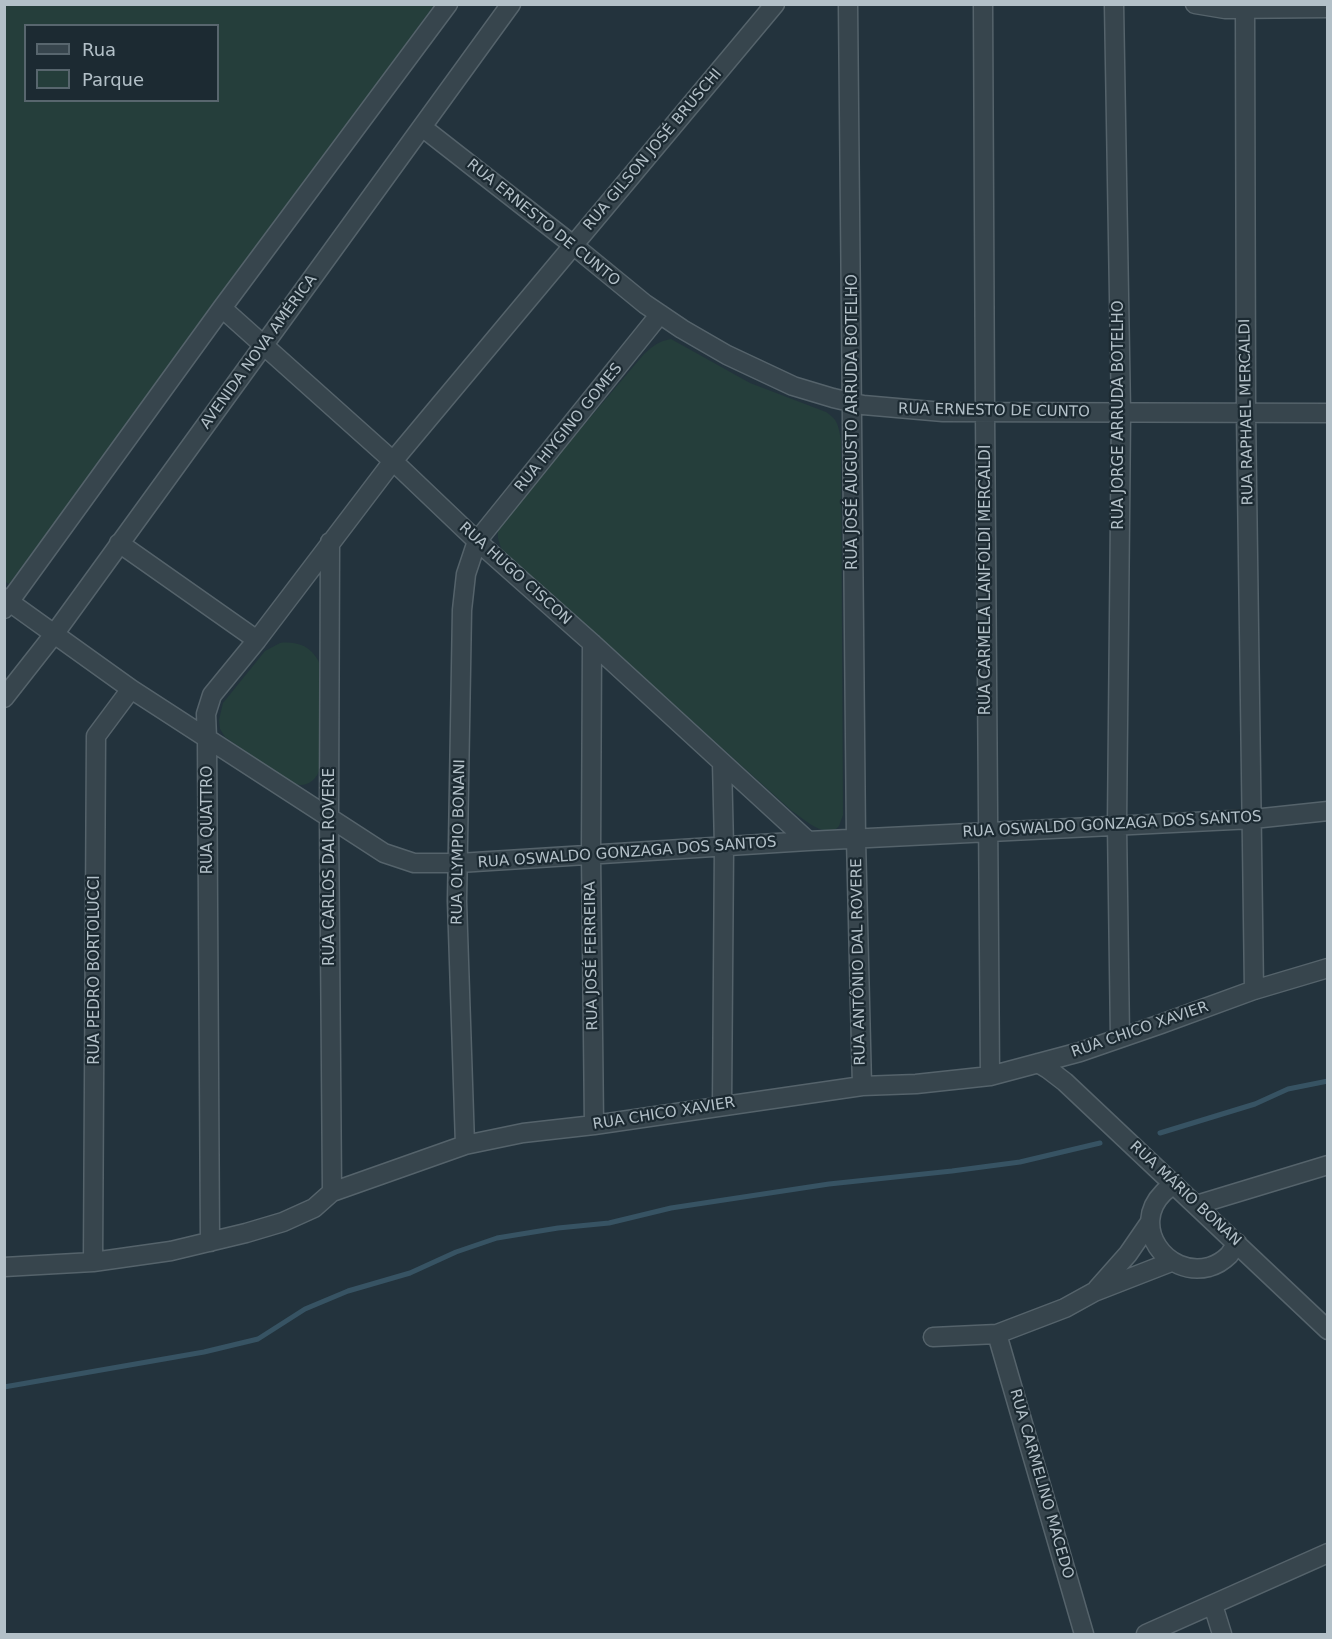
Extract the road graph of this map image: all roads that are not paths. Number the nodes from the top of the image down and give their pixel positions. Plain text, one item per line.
1 (448, 4) edge
2 (511, 4) edge
3 (775, 4) edge
4 (848, 4) edge
5 (983, 4) edge
6 (1114, 4) edge
7 (1196, 4) edge
8 (1245, 7) edge
9 (1328, 8) edge
10 (422, 127) junction
11 (573, 245) junction
12 (222, 308) junction
13 (660, 314) junction
14 (265, 346) junction
15 (853, 403) junction
16 (984, 413) junction
17 (1121, 413) junction
18 (1246, 413) junction
19 (1328, 413) edge
20 (393, 461) junction
21 (477, 541) junction
22 (330, 542) junction
23 (119, 543) junction
24 (6, 603) edge
25 (55, 633) junction
26 (257, 640) junction
27 (592, 643) junction
28 (131, 689) junction
29 (4, 698) edge
30 (207, 738) junction
31 (722, 762) junction
32 (1328, 811) edge
33 (329, 817) junction
34 (1253, 819) junction
35 (1117, 825) junction
36 (987, 832) junction
37 (856, 839) junction
38 (808, 841) junction
39 (724, 847) junction
40 (591, 855) junction
41 (459, 863) junction
42 (1328, 968) edge
43 (1254, 990) junction
44 (1120, 1038) junction
45 (1038, 1063) junction
46 (990, 1076) junction
47 (862, 1086) junction
48 (723, 1105) junction
49 (594, 1125) junction
50 (465, 1144) junction
51 (1328, 1165) edge
52 (1174, 1184) junction
53 (332, 1192) junction
54 (1196, 1205) junction
55 (1150, 1222) junction
56 (210, 1242) junction
57 (1237, 1243) junction
58 (93, 1262) junction
59 (1171, 1262) junction
60 (4, 1267) edge
61 (1094, 1292) junction
62 (1328, 1330) edge
63 (997, 1334) junction
64 (933, 1337) dead end
65 (1328, 1553) edge
66 (1213, 1605) junction
67 (1084, 1635) edge
68 (1146, 1635) edge
69 (1222, 1635) edge

1 - 12 street
2 - 10 street, AVENIDA NOVA AMÉRICA
3 - 11 street, RUA GILSON JOSÉ BRUSCHI
4 - 15 street, RUA JOSÉ AUGUSTO ARRUDA BOTELHO
5 - 16 street, RUA CARMELA LANFOLDI MERCALDI
6 - 17 street, RUA JORGE ARRUDA BOTELHO
7 - 8 street
8 - 9 street
8 - 18 street, RUA RAPHAEL MERCALDI
10 - 11 street, RUA ERNESTO DE CUNTO
10 - 14 street, AVENIDA NOVA AMÉRICA
11 - 13 street, RUA ERNESTO DE CUNTO
11 - 20 street, RUA GILSON JOSÉ BRUSCHI
12 - 14 street, RUA HUGO CISCON
12 - 24 street
13 - 15 street, RUA ERNESTO DE CUNTO
13 - 21 street, RUA HIYGINO GOMES
14 - 20 street, RUA HUGO CISCON
14 - 23 street, AVENIDA NOVA AMÉRICA
15 - 16 street, RUA ERNESTO DE CUNTO
15 - 37 street, RUA JOSÉ AUGUSTO ARRUDA BOTELHO
16 - 17 street, RUA ERNESTO DE CUNTO
16 - 36 street, RUA CARMELA LANFOLDI MERCALDI
17 - 18 street, RUA ERNESTO DE CUNTO
17 - 35 street, RUA JORGE ARRUDA BOTELHO
18 - 19 street, RUA ERNESTO DE CUNTO
18 - 34 street, RUA RAPHAEL MERCALDI
20 - 21 street, RUA HUGO CISCON
20 - 22 street, RUA QUATTRO
21 - 27 street, RUA HUGO CISCON
21 - 41 street, RUA OLYMPIO BONANI
22 - 26 street, RUA QUATTRO
22 - 33 street, RUA CARLOS DAL ROVERE
23 - 25 street, AVENIDA NOVA AMÉRICA
23 - 26 street
24 - 25 street, RUA OSWALDO GONZAGA DOS SANTOS
25 - 28 street, RUA OSWALDO GONZAGA DOS SANTOS
25 - 29 street, AVENIDA NOVA AMÉRICA
26 - 30 street, RUA QUATTRO
27 - 31 street, RUA HUGO CISCON
27 - 40 street, RUA JOSÉ FERREIRA
28 - 30 street, RUA OSWALDO GONZAGA DOS SANTOS
28 - 58 street, RUA PEDRO BORTOLUCCI
30 - 33 street, RUA OSWALDO GONZAGA DOS SANTOS
30 - 56 street, RUA QUATTRO
31 - 38 street, RUA HUGO CISCON
31 - 39 street
32 - 34 street, RUA OSWALDO GONZAGA DOS SANTOS
33 - 41 street, RUA OSWALDO GONZAGA DOS SANTOS
33 - 53 street, RUA CARLOS DAL ROVERE
34 - 35 street, RUA OSWALDO GONZAGA DOS SANTOS
34 - 43 street, RUA RAPHAEL MERCALDI
35 - 36 street, RUA OSWALDO GONZAGA DOS SANTOS
35 - 44 street, RUA JORGE ARRUDA BOTELHO
36 - 37 street, RUA OSWALDO GONZAGA DOS SANTOS
36 - 46 street, RUA CARMELA LANFOLDI MERCALDI
37 - 38 street, RUA OSWALDO GONZAGA DOS SANTOS
37 - 47 street, RUA ANTÔNIO DAL ROVERE
38 - 39 street, RUA OSWALDO GONZAGA DOS SANTOS
39 - 40 street, RUA OSWALDO GONZAGA DOS SANTOS
39 - 48 street
40 - 41 street, RUA OSWALDO GONZAGA DOS SANTOS
40 - 49 street, RUA JOSÉ FERREIRA
41 - 50 street, RUA OLYMPIO BONANI
42 - 43 street, RUA CHICO XAVIER
43 - 44 street, RUA CHICO XAVIER
44 - 45 street, RUA CHICO XAVIER
45 - 46 street, RUA CHICO XAVIER
45 - 52 street, RUA MÁRIO BONAN
46 - 47 street, RUA CHICO XAVIER
47 - 48 street, RUA CHICO XAVIER
48 - 49 street, RUA CHICO XAVIER
49 - 50 street, RUA CHICO XAVIER
50 - 53 street, RUA CHICO XAVIER
51 - 54 street
52 - 54 street, RUA MÁRIO BONAN
52 - 55 street
53 - 56 street, RUA CHICO XAVIER
54 - 57 street, RUA MÁRIO BONAN
55 - 59 street
55 - 61 street
56 - 58 street, RUA CHICO XAVIER
57 - 59 street
57 - 62 street, RUA MÁRIO BONAN
58 - 60 street, RUA CHICO XAVIER
59 - 61 street
61 - 63 street
63 - 64 street
63 - 67 street, RUA CARMELINO MACEDO
65 - 66 street
66 - 68 street
66 - 69 street

